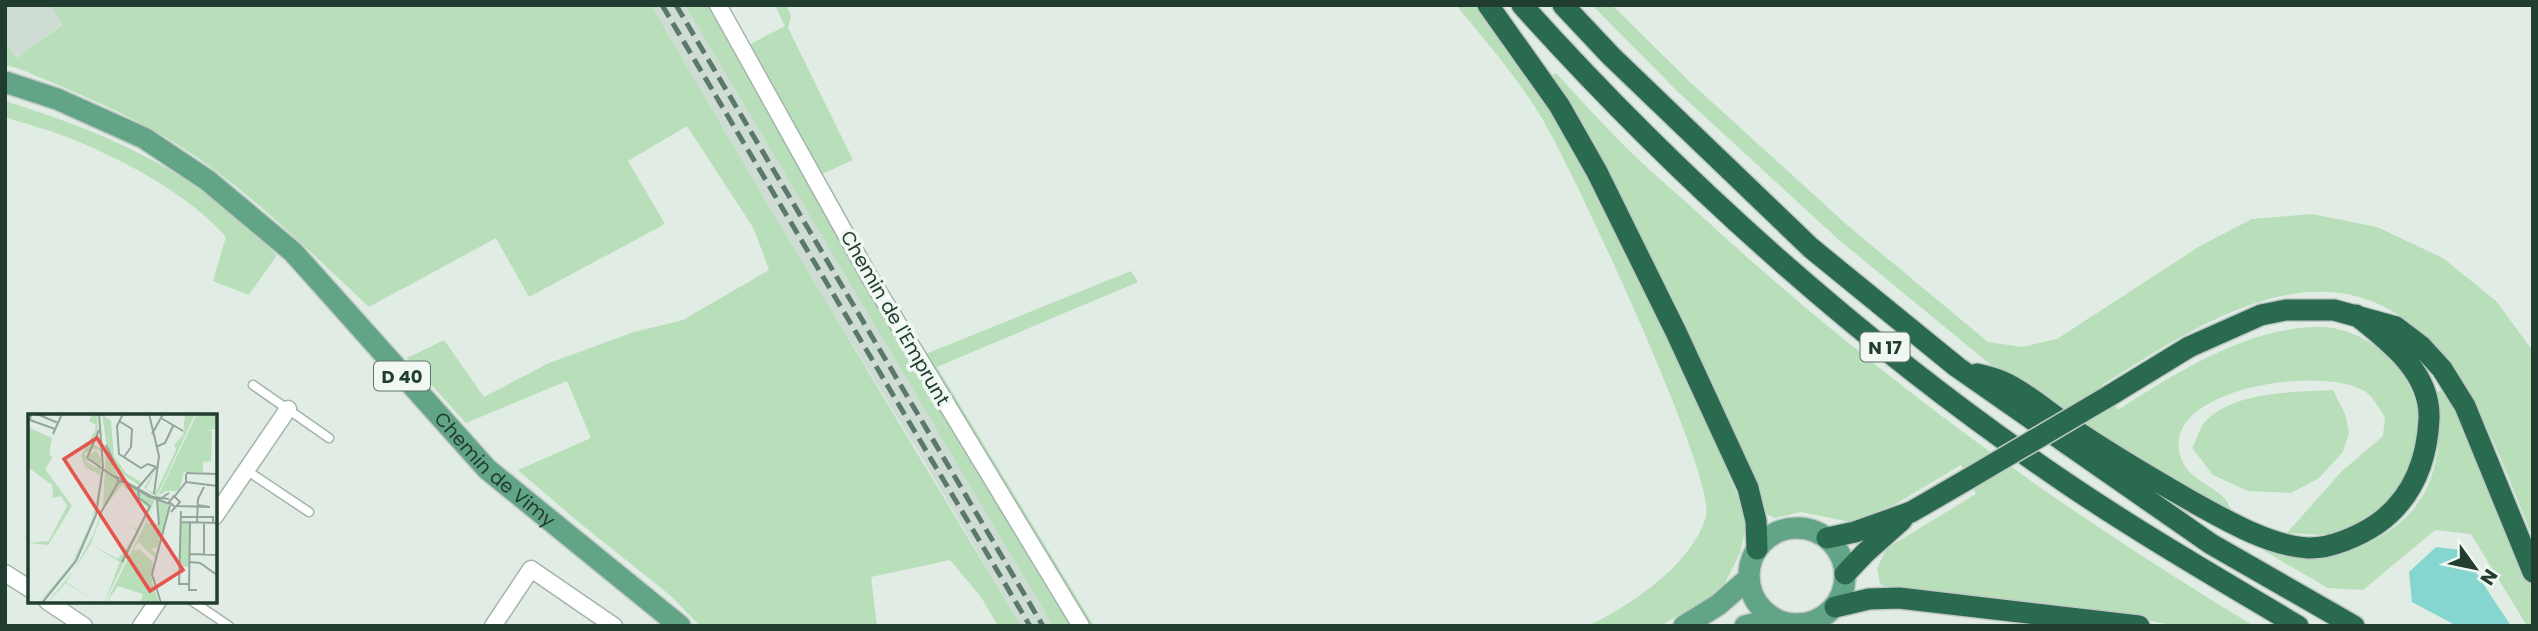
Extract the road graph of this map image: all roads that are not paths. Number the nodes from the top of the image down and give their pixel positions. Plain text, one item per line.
1 (718, 5) edge
2 (1488, 5) edge
3 (1522, 5) edge
4 (1563, 5) edge
5 (5, 82) edge
6 (2356, 315) junction
7 (1957, 367) junction
8 (253, 385) dead end
9 (288, 409) junction
10 (329, 438) dead end
11 (246, 470) junction
12 (309, 512) dead end
13 (1911, 512) junction
14 (217, 513) edge
15 (1827, 538) junction
16 (1757, 549) junction
17 (2533, 572) edge
18 (5, 573) edge
19 (1845, 575) junction
20 (1749, 578) junction
21 (28, 588) edge
22 (50, 603) edge
23 (157, 603) edge
24 (195, 603) edge
25 (1835, 607) junction
26 (1776, 619) junction
27 (83, 626) edge
28 (141, 626) edge
29 (229, 626) edge
30 (493, 626) edge
31 (614, 626) edge
32 (680, 626) edge
33 (1081, 626) edge
34 (1684, 626) edge
35 (1745, 626) edge
36 (2139, 626) edge
37 (2298, 626) edge
38 (2354, 626) edge

1 - 33 street, Chemin de l'Emprunt
2 - 16 highway
3 - 37 highway, N 17
4 - 7 highway, N 17
5 - 32 main road, Chemin de Vimy / D 40
6 - 7 highway
6 - 13 highway, bridge
6 - 17 highway
7 - 38 highway, N 17
8 - 9 lane
9 - 10 lane
9 - 11 street
11 - 12 lane
11 - 14 street
13 - 15 highway
13 - 19 highway
15 - 16 main road
15 - 19 main road
16 - 20 main road
18 - 21 street
19 - 25 main road
20 - 26 main road
20 - 34 main road
22 - 27 street
23 - 28 street
24 - 29 lane
25 - 26 main road
25 - 36 highway
26 - 35 main road
30 - 31 street

